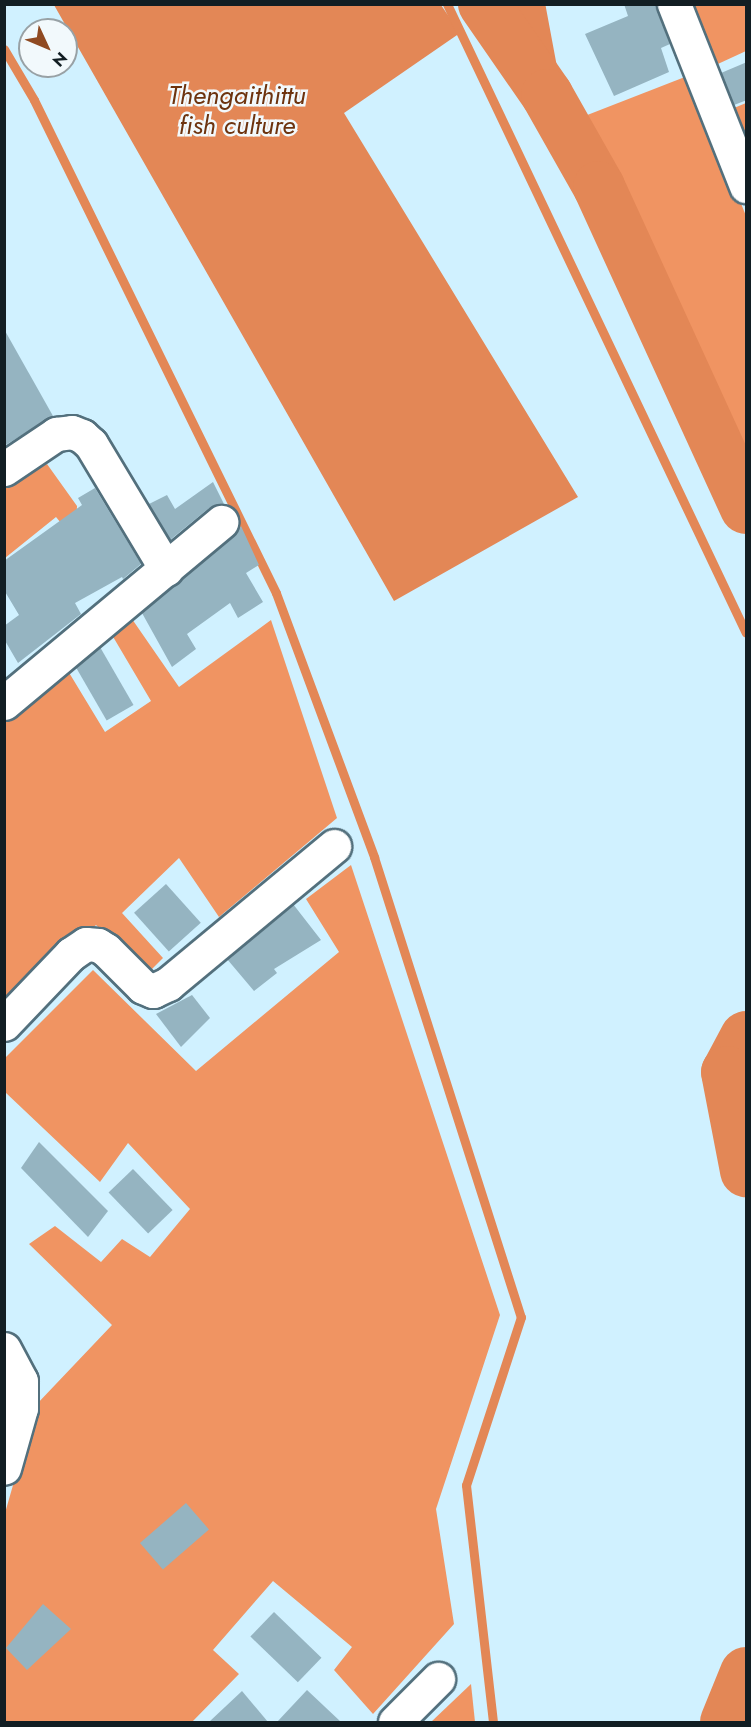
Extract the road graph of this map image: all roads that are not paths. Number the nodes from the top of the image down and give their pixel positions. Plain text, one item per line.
1 (674, 4) edge
2 (747, 186) edge
3 (4, 469) edge
4 (221, 522) dead end
5 (165, 569) junction
6 (4, 703) edge
7 (334, 846) dead end
8 (4, 1024) edge
9 (4, 1349) edge
10 (4, 1468) edge
11 (438, 1679) dead end
12 (395, 1722) edge

1 - 2 street
3 - 5 street
4 - 5 street
5 - 6 street
7 - 8 street
9 - 10 street
11 - 12 street

